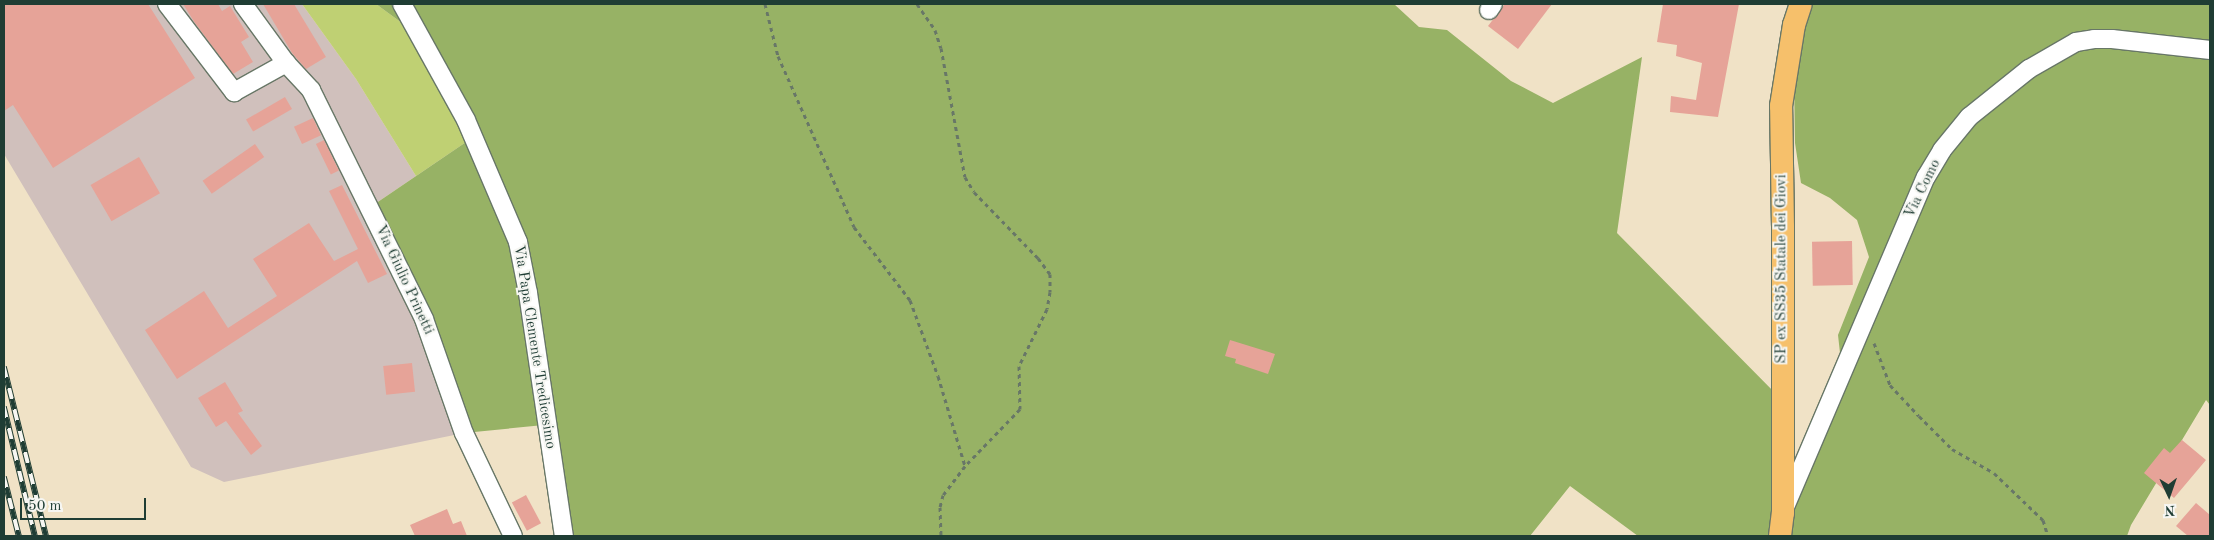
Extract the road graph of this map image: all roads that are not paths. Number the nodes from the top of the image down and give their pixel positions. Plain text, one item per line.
1 (167, 4) edge
2 (243, 4) edge
3 (402, 4) edge
4 (1801, 4) edge
5 (2210, 50) edge
6 (286, 63) junction
7 (1783, 513) junction
8 (512, 536) edge
9 (564, 536) edge
10 (1780, 536) edge

1 - 6 street
2 - 6 street, Via Giulio Prinetti
3 - 9 street, Via Papa Clemente Tredicesimo
4 - 7 main road, SP ex SS35 Statale dei Giovi
5 - 7 street, Via Como
6 - 8 street, Via Giulio Prinetti
7 - 10 main road, SP ex SS35 Statale dei Giovi

